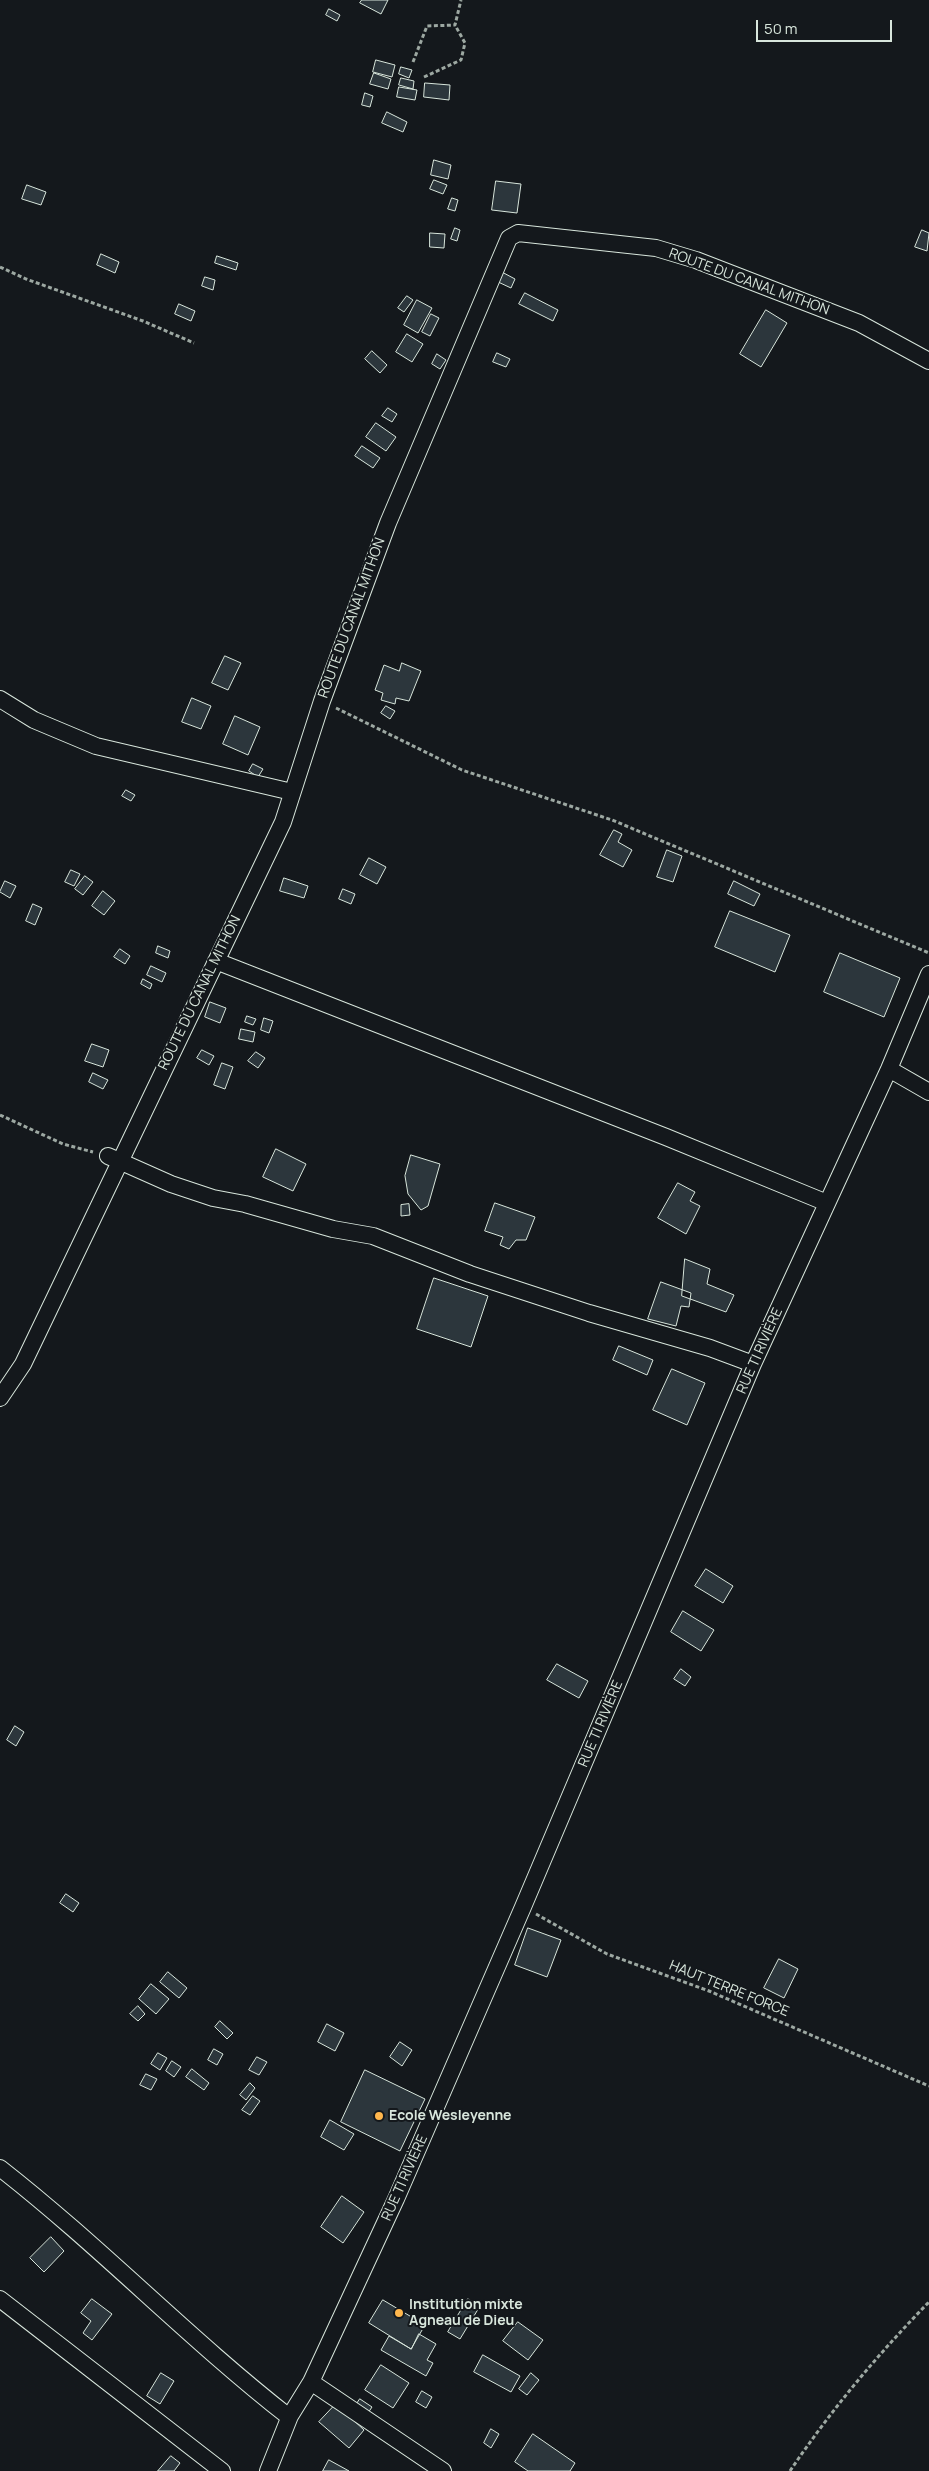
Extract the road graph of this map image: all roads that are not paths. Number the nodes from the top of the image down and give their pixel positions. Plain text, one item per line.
1 (929, 361) edge
2 (0, 699) edge
3 (292, 792) junction
4 (216, 961) junction
5 (929, 974) edge
6 (889, 1069) junction
7 (929, 1092) edge
8 (113, 1158) junction
9 (827, 1204) junction
10 (753, 1364) junction
11 (0, 1398) edge
12 (0, 2168) edge
13 (0, 2299) edge
14 (310, 2382) junction
15 (290, 2417) junction
16 (222, 2471) edge
17 (268, 2471) edge
18 (443, 2471) edge

1 - 3 street, ROUTE DU CANAL MITHON
2 - 3 street
3 - 4 street, ROUTE DU CANAL MITHON
4 - 8 street, ROUTE DU CANAL MITHON
4 - 9 street
5 - 6 street, RUE TI RIVIÈRE
6 - 7 street
6 - 9 street, RUE TI RIVIÈRE
8 - 10 street
8 - 11 street, ROUTE DU CANAL MITHON
9 - 10 street, RUE TI RIVIÈRE
10 - 14 street, RUE TI RIVIÈRE
12 - 15 street
13 - 16 street
14 - 15 street, RUE TI RIVIÈRE
14 - 18 street
15 - 17 street, RUE TI RIVIÈRE

